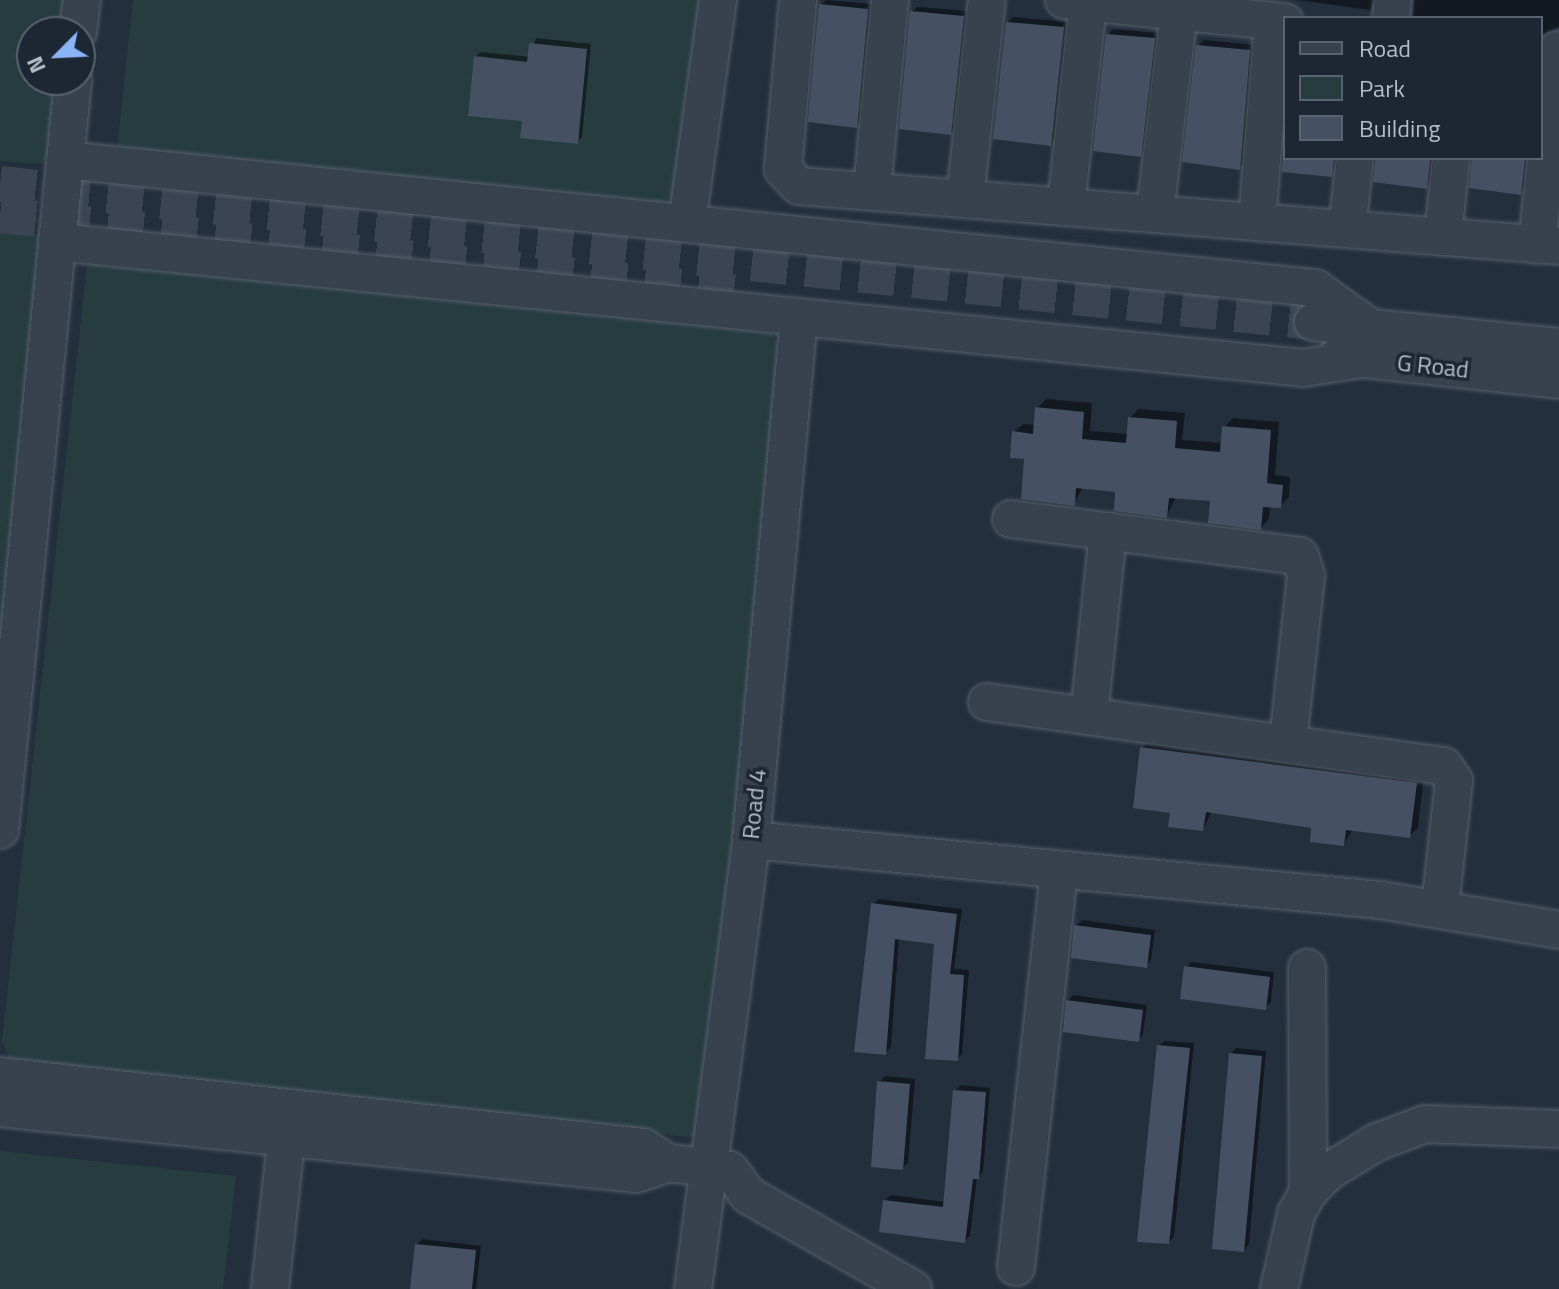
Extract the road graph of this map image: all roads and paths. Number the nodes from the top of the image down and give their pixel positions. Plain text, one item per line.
1 (718, 0) edge
2 (798, 0) edge
3 (890, 0) edge
4 (987, 0) edge
5 (1076, 1) edge
6 (1125, 3) edge
7 (1179, 12) junction
8 (1283, 15) edge
9 (1552, 50) edge
10 (71, 96) edge
11 (65, 160) junction
12 (1355, 160) edge
13 (1451, 160) edge
14 (872, 190) junction
15 (965, 198) junction
16 (1066, 206) junction
17 (1155, 213) junction
18 (1257, 222) junction
19 (687, 223) junction
20 (1347, 229) junction
21 (1443, 237) junction
22 (57, 242) junction
23 (1548, 246) edge
24 (811, 318) junction
25 (1310, 338) tunnel mouth
26 (1366, 343) junction
27 (1559, 347) edge
28 (1559, 380) edge
29 (1011, 519) dead end
30 (1108, 531) junction
31 (987, 702) dead end
32 (1089, 716) junction
33 (1288, 743) junction
34 (0, 830) edge
35 (760, 842) junction
36 (1059, 870) junction
37 (1440, 908) junction
38 (1559, 930) edge
39 (1307, 968) dead end
40 (0, 1076) edge
41 (0, 1108) edge
42 (288, 1123) junction
43 (1559, 1129) edge
44 (718, 1169) junction
45 (1308, 1192) junction
46 (1016, 1267) dead end
47 (270, 1289) edge
48 (693, 1289) edge
49 (718, 1289) edge
50 (913, 1289) edge
51 (1279, 1289) edge

1 - 19 street
2 - 14 street
3 - 14 street
4 - 15 street
5 - 6 street
5 - 16 street
6 - 7 street
7 - 8 street
7 - 17 street
8 - 18 street
9 - 23 street
10 - 11 street
11 - 19 street
11 - 22 street
12 - 20 street
13 - 21 street
14 - 15 street
15 - 16 street
16 - 17 street
17 - 18 street
18 - 20 street
19 - 26 street
20 - 21 street
21 - 23 street
22 - 24 street
22 - 34 street
24 - 26 street
24 - 35 street, Road 4
25 - 26 street, G Road
26 - 27 street, G Road
26 - 28 street, G Road
29 - 30 street
30 - 32 street
30 - 33 street
31 - 32 street
32 - 33 street
33 - 37 street
35 - 36 street
35 - 44 street, Road 4
36 - 37 street
36 - 46 street
37 - 38 street
39 - 45 street
40 - 42 street
41 - 42 street
42 - 44 street
42 - 47 street
43 - 45 street
44 - 48 street, Road 4
44 - 49 street, Road 4
44 - 50 street
45 - 51 street

